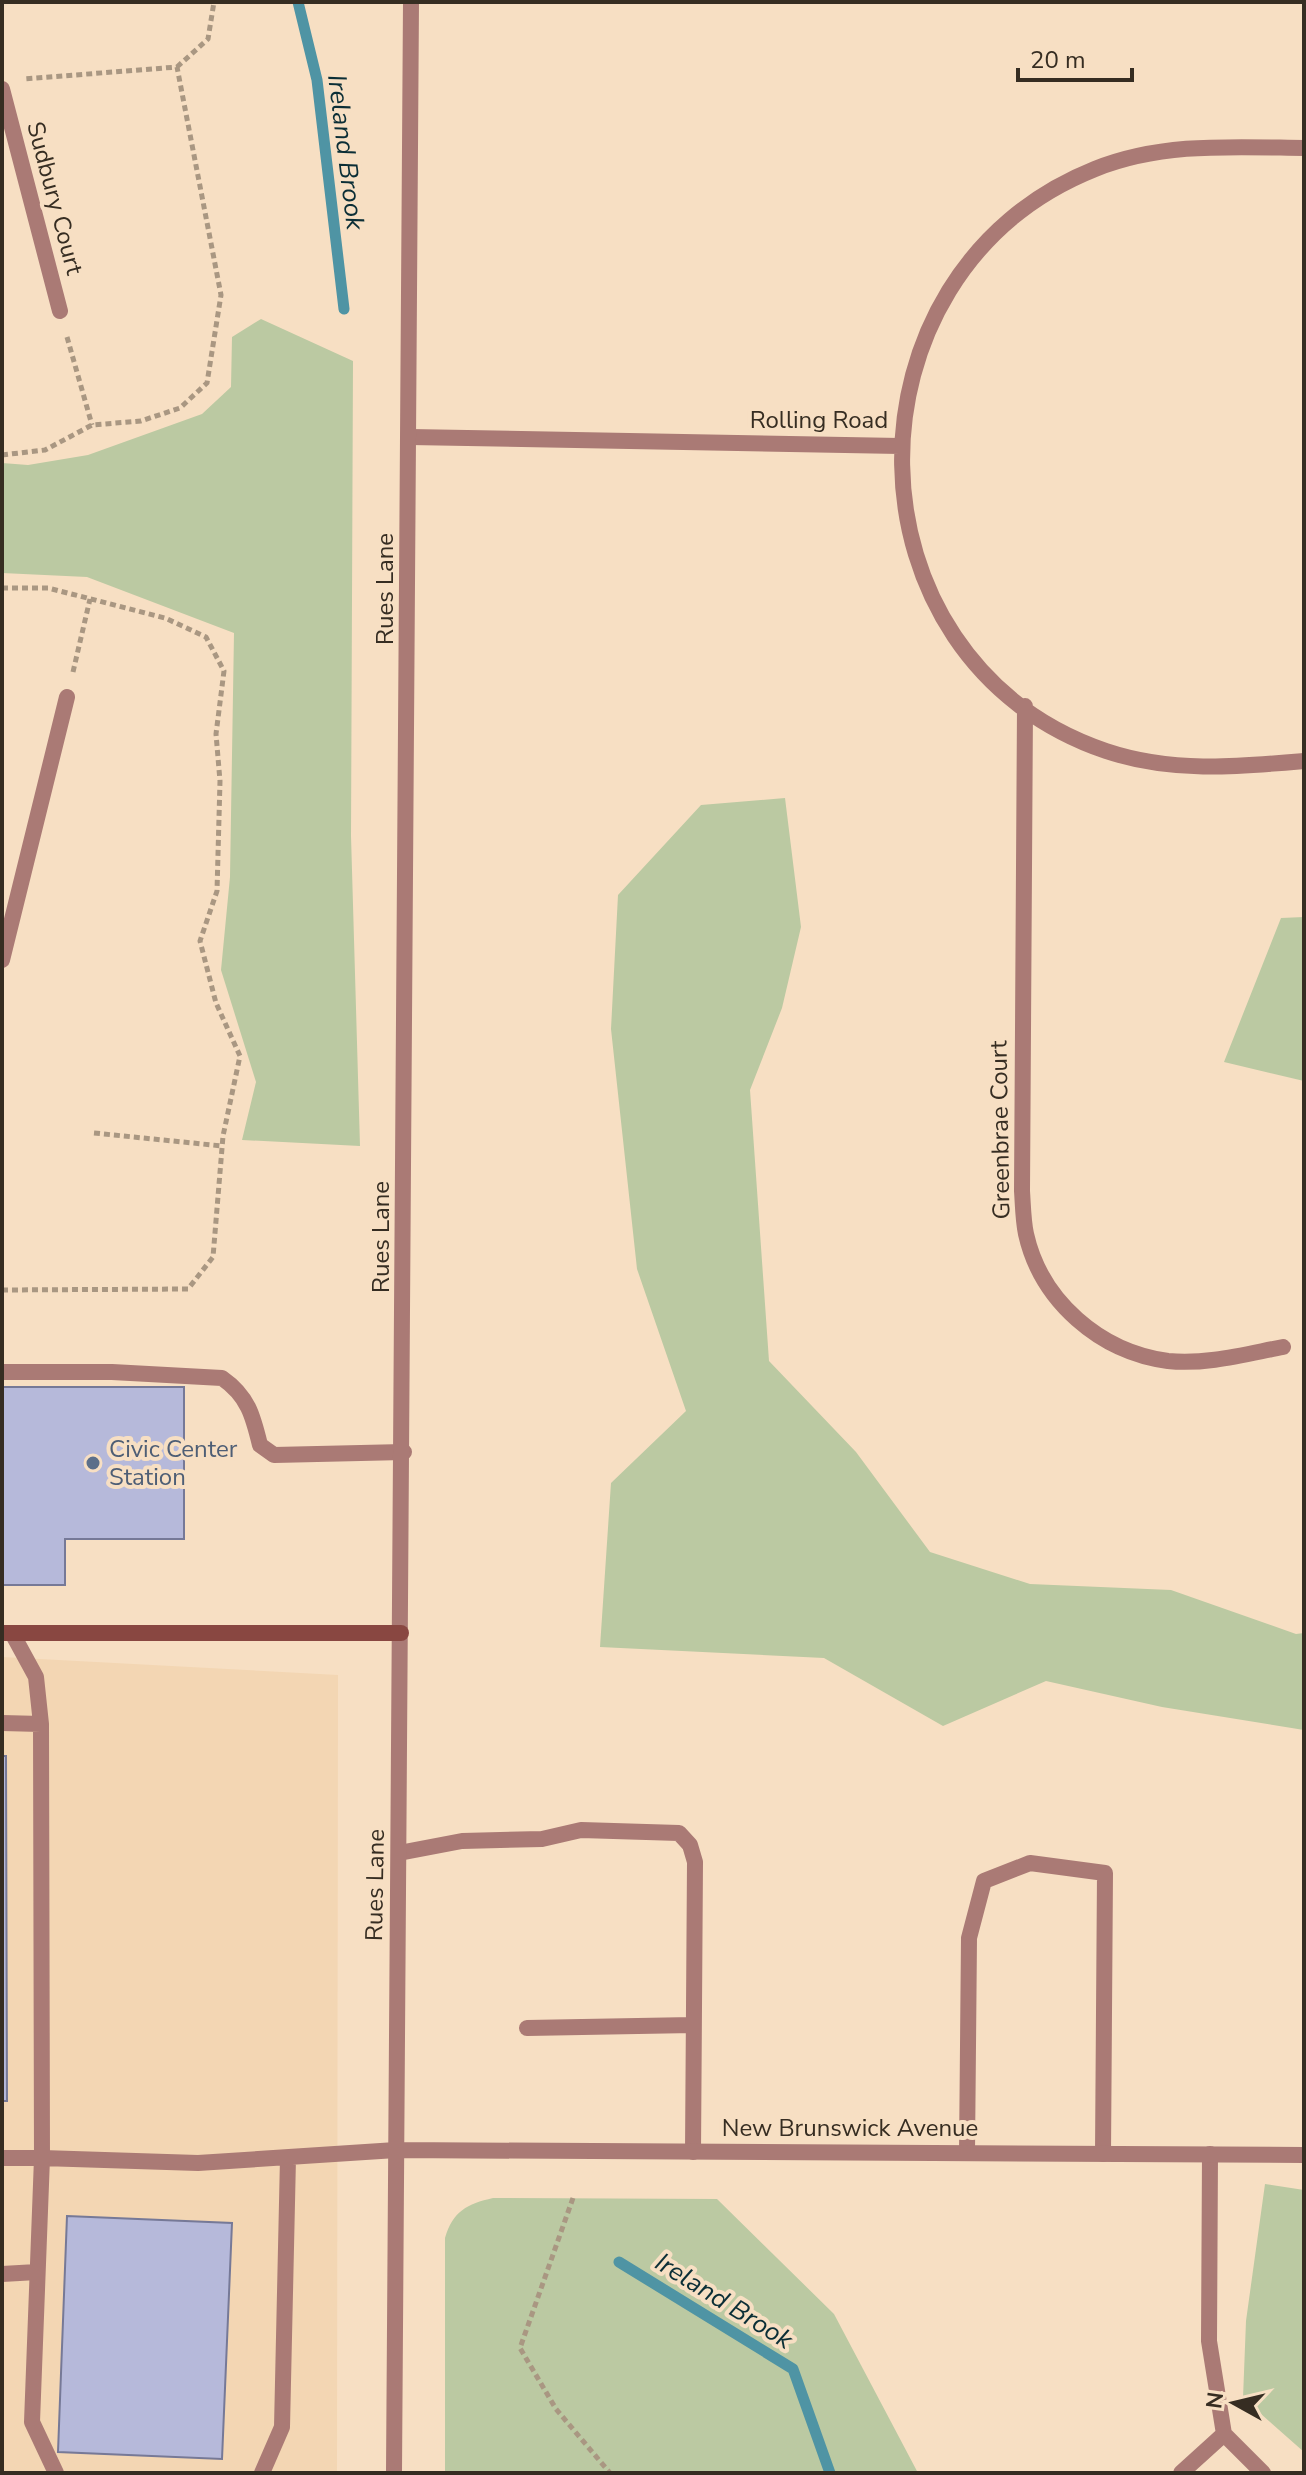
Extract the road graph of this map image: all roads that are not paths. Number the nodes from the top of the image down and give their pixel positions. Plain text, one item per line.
1 (411, 2) edge
2 (6, 91) edge
3 (1304, 148) edge
4 (60, 311) road end
5 (410, 437) junction
6 (900, 446) junction
7 (67, 697) road end
8 (1025, 706) junction
9 (1304, 761) edge
10 (2, 959) edge
11 (1283, 1347) dead end
12 (2, 1372) edge
13 (404, 1452) junction
14 (7, 1633) edge
15 (401, 1633) junction
16 (2, 1723) edge
17 (41, 1724) junction
18 (399, 1853) junction
19 (693, 2025) junction
20 (527, 2028) dead end
21 (396, 2150) junction
22 (693, 2152) junction
23 (967, 2153) junction
24 (1103, 2154) junction
25 (1210, 2154) junction
26 (1304, 2155) edge
27 (2, 2158) edge
28 (42, 2158) junction
29 (288, 2158) junction
30 (37, 2272) junction
31 (2, 2274) edge
32 (1224, 2434) junction
33 (56, 2473) edge
34 (262, 2473) edge
35 (394, 2473) edge
36 (1181, 2473) edge
37 (1263, 2473) edge

1 - 5 street, Rues Lane
2 - 4 street, Sudbury Court
3 - 6 street, Rolling Road
5 - 6 street, Rolling Road
5 - 13 street, Rues Lane
6 - 8 street
7 - 10 street
8 - 9 street
8 - 11 street, Greenbrae Court
12 - 13 street
13 - 15 street, Rues Lane
14 - 15 main road
14 - 17 street
15 - 18 street, Rues Lane
16 - 17 street
17 - 28 street
18 - 19 street
18 - 21 street, Rues Lane
19 - 20 street
19 - 22 street
21 - 22 street, New Brunswick Avenue
21 - 29 street, New Brunswick Avenue
21 - 35 street, Rues Lane
22 - 23 street, New Brunswick Avenue
23 - 24 street, New Brunswick Avenue
23 - 24 street
24 - 25 street, New Brunswick Avenue
25 - 26 street, New Brunswick Avenue
25 - 32 street
27 - 28 street, New Brunswick Avenue
28 - 29 street, New Brunswick Avenue
28 - 30 street
29 - 34 street
30 - 31 street
30 - 33 street
32 - 36 street
32 - 37 street

